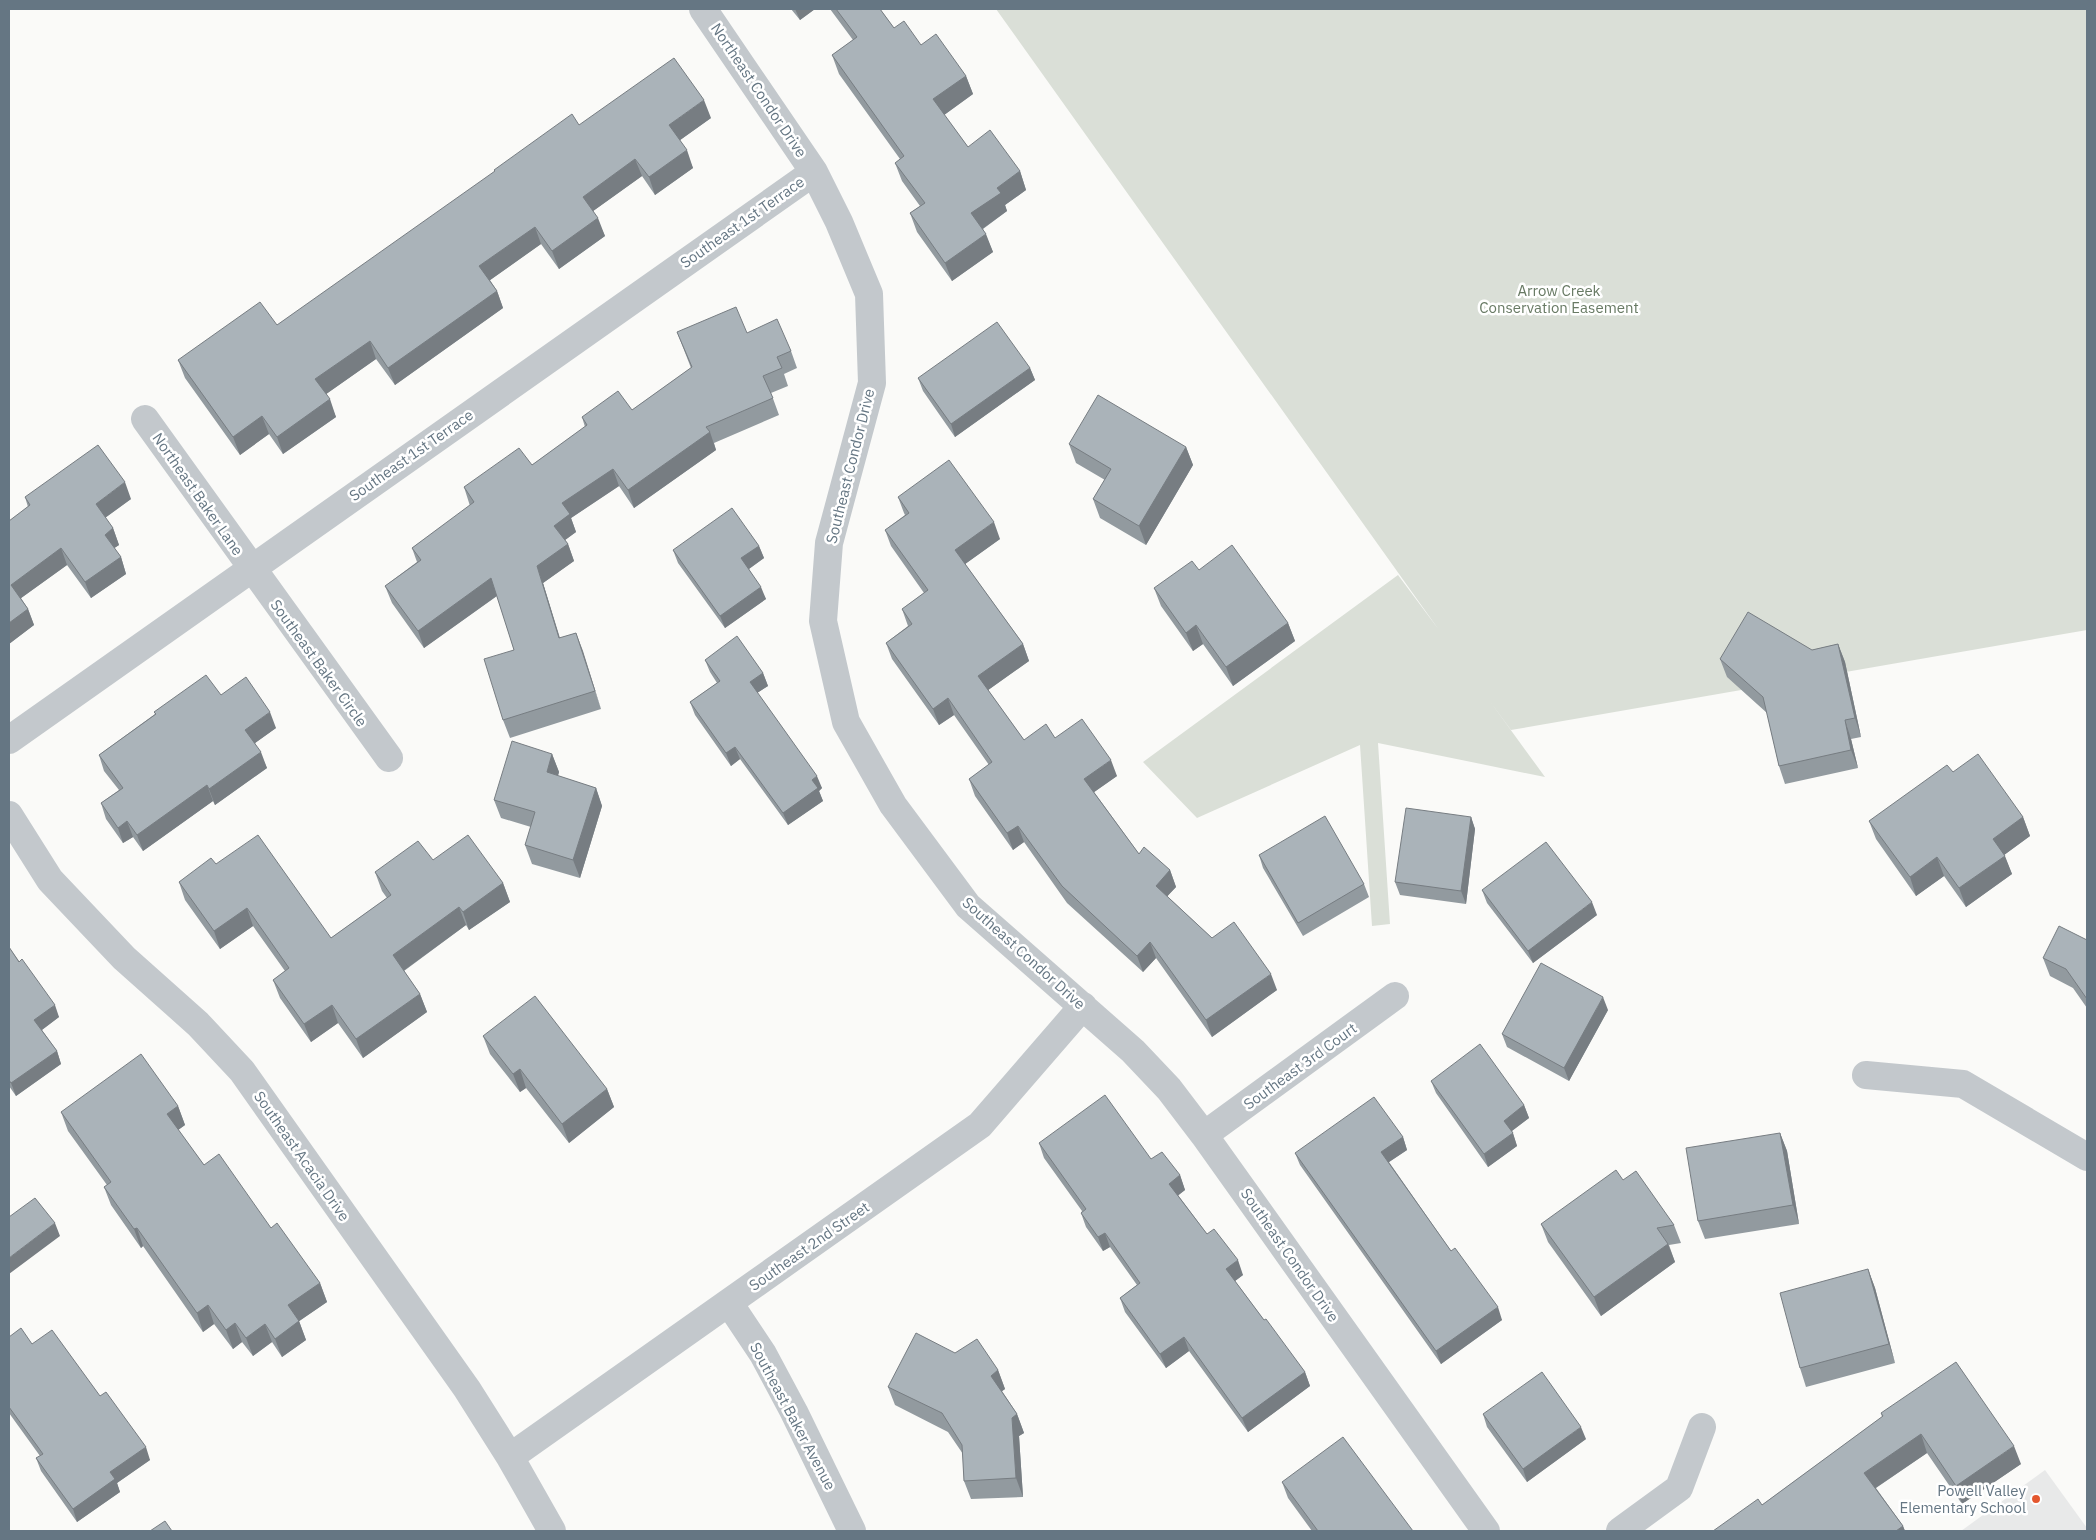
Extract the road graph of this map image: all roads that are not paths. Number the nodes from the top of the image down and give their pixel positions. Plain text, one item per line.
1 (703, 9) edge
2 (814, 172) junction
3 (145, 419) dead end
4 (250, 568) junction
5 (9, 740) edge
6 (388, 758) dead end
7 (9, 815) edge
8 (1396, 996) dead end
9 (1082, 1006) junction
10 (1866, 1075) dead end
11 (1204, 1135) junction
12 (2087, 1157) edge
13 (729, 1303) junction
14 (1702, 1427) dead end
15 (510, 1457) junction
16 (552, 1531) edge
17 (852, 1531) edge
18 (1486, 1531) edge
19 (1620, 1531) edge

1 - 2 street, Northeast Condor Drive
2 - 4 street, Southeast 1st Terrace
2 - 9 street, Southeast Condor Drive
3 - 4 street, Northeast Baker Lane
4 - 5 street, Southeast 1st Terrace
4 - 6 street, Southeast Baker Circle
7 - 15 street, Southeast Acacia Drive
8 - 11 street, Southeast 3rd Court
9 - 11 street, Southeast Condor Drive
9 - 13 street, Southeast 2nd Street
10 - 12 street
11 - 18 street, Southeast Condor Drive
13 - 15 street, Southeast 2nd Street
13 - 17 street, Southeast Baker Avenue
14 - 19 street
15 - 16 street, Southeast Acacia Drive

